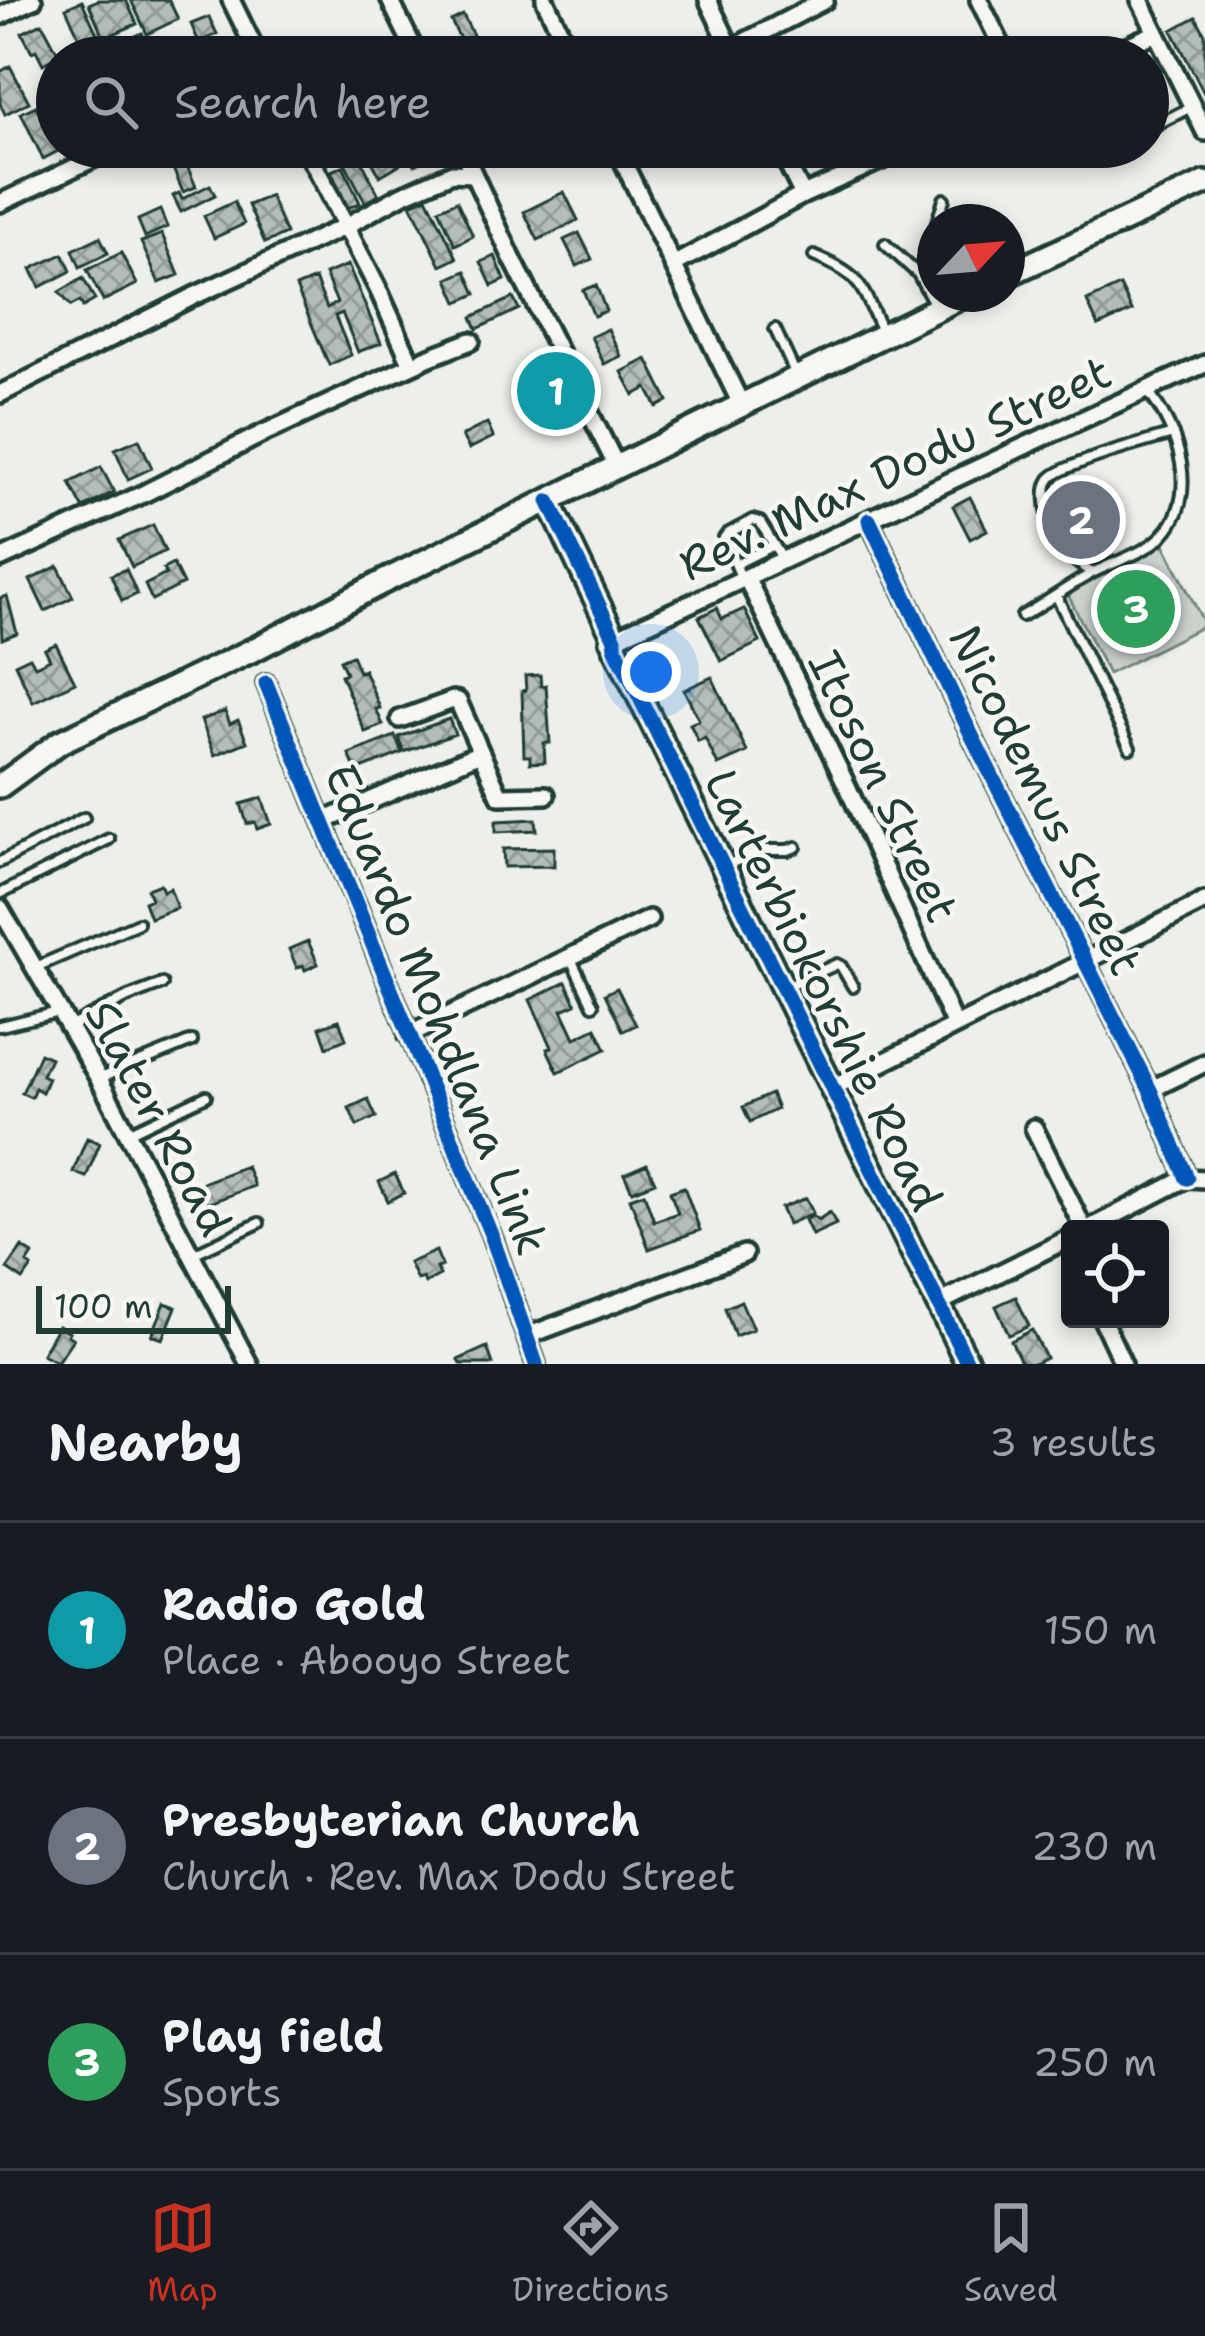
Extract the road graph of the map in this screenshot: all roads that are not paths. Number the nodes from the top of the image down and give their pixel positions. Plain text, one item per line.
1 (33, 0) edge
2 (231, 0) edge
3 (390, 0) edge
4 (545, 0) edge
5 (708, 0) edge
6 (824, 0) edge
7 (979, 0) edge
8 (1140, 0) edge
9 (0, 16) edge
10 (1156, 33) junction
11 (249, 36) edge
12 (408, 36) edge
13 (562, 36) edge
14 (725, 36) edge
15 (762, 36) edge
16 (996, 36) edge
17 (1149, 36) edge
18 (1157, 36) edge
19 (1169, 59) edge
20 (1192, 106) junction
21 (1169, 118) edge
22 (1205, 132) edge
23 (74, 168) edge
24 (316, 168) edge
25 (470, 168) edge
26 (626, 168) edge
27 (789, 168) edge
28 (865, 168) edge
29 (472, 174) junction
30 (1205, 183) edge
31 (803, 196) junction
32 (944, 199) dead end
33 (0, 203) edge
34 (942, 204) edge
35 (346, 226) junction
36 (885, 244) dead end
37 (814, 256) dead end
38 (673, 265) junction
39 (1025, 267) edge
40 (917, 273) edge
41 (927, 312) edge
42 (776, 329) dead end
43 (884, 335) junction
44 (471, 341) dead end
45 (1205, 364) edge
46 (412, 365) junction
47 (798, 378) junction
48 (1146, 390) junction
49 (0, 394) edge
50 (742, 406) junction
51 (1173, 434) junction
52 (617, 467) junction
53 (577, 487) junction
54 (535, 508) junction
55 (869, 520) junction
56 (559, 536) junction
57 (774, 545) junction
58 (0, 559) edge
59 (784, 562) junction
60 (736, 564) junction
61 (1092, 573) junction
62 (745, 580) junction
63 (1057, 597) junction
64 (1022, 616) dead end
65 (613, 643) junction
66 (266, 683) dead end
67 (400, 719) dead end
68 (1130, 748) dead end
69 (480, 753) junction
70 (0, 786) edge
71 (546, 794) dead end
72 (84, 818) dead end
73 (324, 821) junction
74 (109, 839) dead end
75 (796, 847) dead end
76 (0, 862) edge
77 (723, 866) junction
78 (0, 893) edge
79 (1205, 901) edge
80 (0, 908) edge
81 (649, 920) dead end
82 (138, 923) dead end
83 (570, 957) junction
84 (1084, 962) junction
85 (35, 968) junction
86 (162, 985) dead end
87 (853, 987) dead end
88 (783, 989) junction
89 (593, 1005) dead end
90 (65, 1019) junction
91 (954, 1024) junction
92 (0, 1026) edge
93 (408, 1035) junction
94 (192, 1041) dead end
95 (1205, 1063) edge
96 (99, 1079) junction
97 (830, 1089) junction
98 (1150, 1090) junction
99 (206, 1096) dead end
100 (1034, 1128) dead end
101 (128, 1133) junction
102 (1186, 1178) junction
103 (1205, 1179) edge
104 (1081, 1220) edge
105 (1104, 1220) edge
106 (259, 1223) dead end
107 (1061, 1247) edge
108 (744, 1254) dead end
109 (192, 1255) junction
110 (940, 1303) junction
111 (1106, 1328) edge
112 (526, 1336) junction
113 (249, 1364) edge
114 (536, 1364) edge
115 (968, 1364) edge
116 (1124, 1364) edge

1 - 9 street
2 - 11 street
3 - 12 street
4 - 13 street
5 - 14 street
6 - 15 street
7 - 16 street
8 - 10 street
10 - 17 street
10 - 18 street
19 - 20 street
20 - 21 lane
20 - 22 street
23 - 33 street
24 - 35 street
25 - 29 street
26 - 38 street
27 - 31 street
28 - 31 street
29 - 35 street
29 - 52 street
30 - 39 main road
31 - 38 street
32 - 34 lane
35 - 46 street
35 - 49 street
36 - 40 lane
37 - 43 lane
38 - 50 street
41 - 43 main road
42 - 47 lane
43 - 47 main road
44 - 46 street
45 - 48 street, Rev. Max Dodu Street
46 - 58 street
47 - 50 main road
48 - 51 lane
48 - 55 street, Rev. Max Dodu Street
50 - 52 main road
51 - 61 lane
51 - 61 lane
52 - 53 main road
53 - 54 main road
53 - 56 main road
54 - 56 main road, Larterbiokorshie Road
54 - 56 main road
54 - 70 main road
55 - 59 street, Rev. Max Dodu Street
55 - 84 street, Nicodemus Street
56 - 65 main road, Larterbiokorshie Road
57 - 59 lane
57 - 60 lane
57 - 60 lane
59 - 62 street, Rev. Max Dodu Street
60 - 62 lane
61 - 63 lane
62 - 65 street, Rev. Max Dodu Street
62 - 91 street, Itoson Street
63 - 64 lane
63 - 68 lane
65 - 77 main road, Larterbiokorshie Road
66 - 73 street, Eduardo Mohdlana Link
67 - 69 street
69 - 71 street
69 - 73 street
72 - 76 lane
73 - 93 street, Eduardo Mohdlana Link
74 - 78 lane
75 - 77 lane
77 - 88 main road, Larterbiokorshie Road
79 - 84 street
80 - 85 street, Slater Road
81 - 83 street
82 - 85 lane
83 - 89 lane
83 - 93 street
84 - 91 street
84 - 98 street, Nicodemus Street
85 - 90 street, Slater Road
86 - 90 lane
87 - 88 lane
88 - 97 main road, Larterbiokorshie Road
90 - 92 lane
90 - 96 street, Slater Road
91 - 97 street
93 - 112 street, Eduardo Mohdlana Link
94 - 96 lane
95 - 98 street
96 - 101 street, Slater Road
97 - 110 main road, Larterbiokorshie Road
98 - 102 street, Nicodemus Street
99 - 101 lane
100 - 104 street
101 - 109 street, Slater Road
102 - 103 street
102 - 105 street
106 - 109 lane
107 - 110 street
108 - 112 street
109 - 113 street, Slater Road
110 - 115 main road, Larterbiokorshie Road
111 - 116 street
112 - 114 street, Eduardo Mohdlana Link

